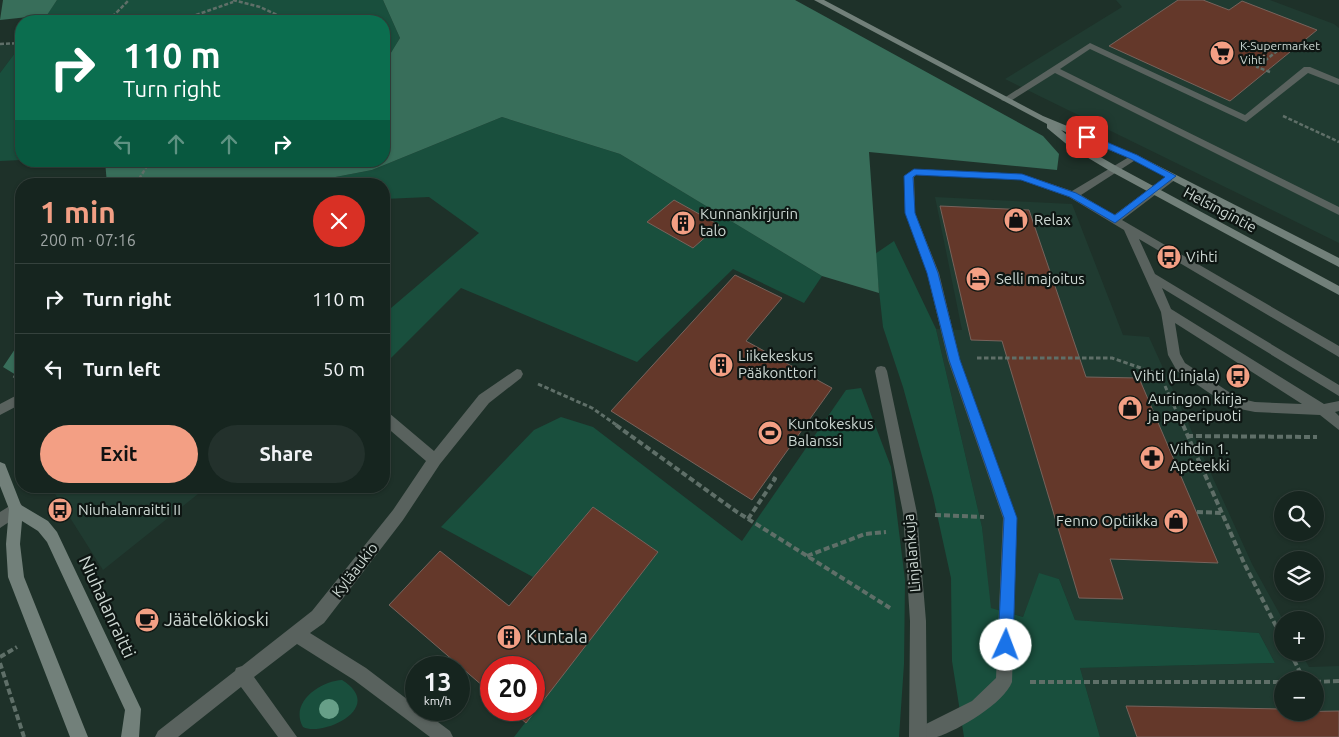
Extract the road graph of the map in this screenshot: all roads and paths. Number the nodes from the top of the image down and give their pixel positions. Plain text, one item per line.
1 (129, 0) edge
2 (818, 0) edge
3 (233, 1) edge
4 (114, 15) edge
5 (195, 15) edge
6 (276, 15) edge
7 (15, 43) edge
8 (0, 44) edge
9 (1054, 69) junction
10 (1339, 82) edge
11 (1006, 100) junction
12 (1262, 106) junction
13 (1040, 118) junction
14 (1339, 142) edge
15 (1134, 157) junction
16 (146, 167) edge
17 (1114, 169) junction
18 (1172, 176) junction
19 (140, 178) edge
20 (1154, 190) junction
21 (1073, 195) junction
22 (1339, 211) edge
23 (1115, 220) junction
24 (1128, 228) junction
25 (1339, 263) edge
26 (1149, 275) junction
27 (1339, 291) edge
28 (1167, 312) junction
29 (1339, 352) edge
30 (986, 357) dead end
31 (881, 371) dead end
32 (517, 374) joint
33 (1160, 375) dead end
34 (1164, 383) dead end
35 (1339, 391) edge
36 (1148, 400) dead end
37 (1171, 400) junction
38 (15, 401) edge
39 (1339, 406) edge
40 (0, 410) edge
41 (1323, 410) junction
42 (390, 422) edge
43 (1339, 424) edge
44 (435, 460) junction
45 (0, 468) edge
46 (770, 476) dead end
47 (16, 510) junction
48 (1197, 512) dead end
49 (910, 513) junction
50 (1222, 513) junction
51 (1010, 518) junction
52 (748, 519) junction
53 (0, 521) edge
54 (911, 530) junction
55 (806, 557) junction
56 (918, 621) junction
57 (1274, 622) edge
58 (296, 634) junction
59 (0, 663) edge
60 (242, 674) junction
61 (1339, 681) edge
62 (1004, 682) junction
63 (1274, 682) edge
64 (1324, 682) edge
65 (24, 737) edge
66 (79, 737) edge
67 (130, 737) edge
68 (164, 737) edge
69 (288, 737) edge
70 (444, 737) edge
71 (918, 737) edge

1 - 4 path
2 - 11 street, Helsingintie
3 - 5 path
3 - 6 path
7 - 8 path
9 - 11 street
9 - 12 street
9 - 22 street
10 - 12 street
11 - 13 street, Helsingintie
12 - 14 path
13 - 15 street, Helsingintie
13 - 17 street, Helsingintie
15 - 17 street
15 - 18 street, Helsingintie
16 - 19 path
17 - 20 street, Helsingintie
17 - 21 street
18 - 20 street
18 - 25 street, Helsingintie
20 - 23 street
20 - 27 street, Helsingintie
21 - 23 street
21 - 51 street
23 - 24 street
24 - 26 street
24 - 29 street
26 - 28 street
26 - 35 street
28 - 41 street
28 - 41 street
30 - 33 path
31 - 49 street, Linjalankuja
32 - 44 street, Kyläaukio
32 - 52 path
34 - 37 path
36 - 37 path
37 - 50 path
38 - 40 street
39 - 41 street
41 - 43 street
42 - 44 street
44 - 58 street, Kyläaukio
45 - 47 street
46 - 52 path
47 - 53 street
47 - 66 street
47 - 67 street, Niuhalanraitti
48 - 50 path
49 - 51 path
49 - 54 street, Linjalankuja
50 - 57 path
51 - 62 street
52 - 55 path
54 - 55 path
54 - 56 street, Linjalankuja
55 - 56 path
56 - 71 street, Linjalankuja
58 - 60 street, Kyläaukio
58 - 70 street
59 - 65 path
60 - 68 street, Kyläaukio
60 - 69 street
61 - 64 path
62 - 63 path
62 - 71 street

